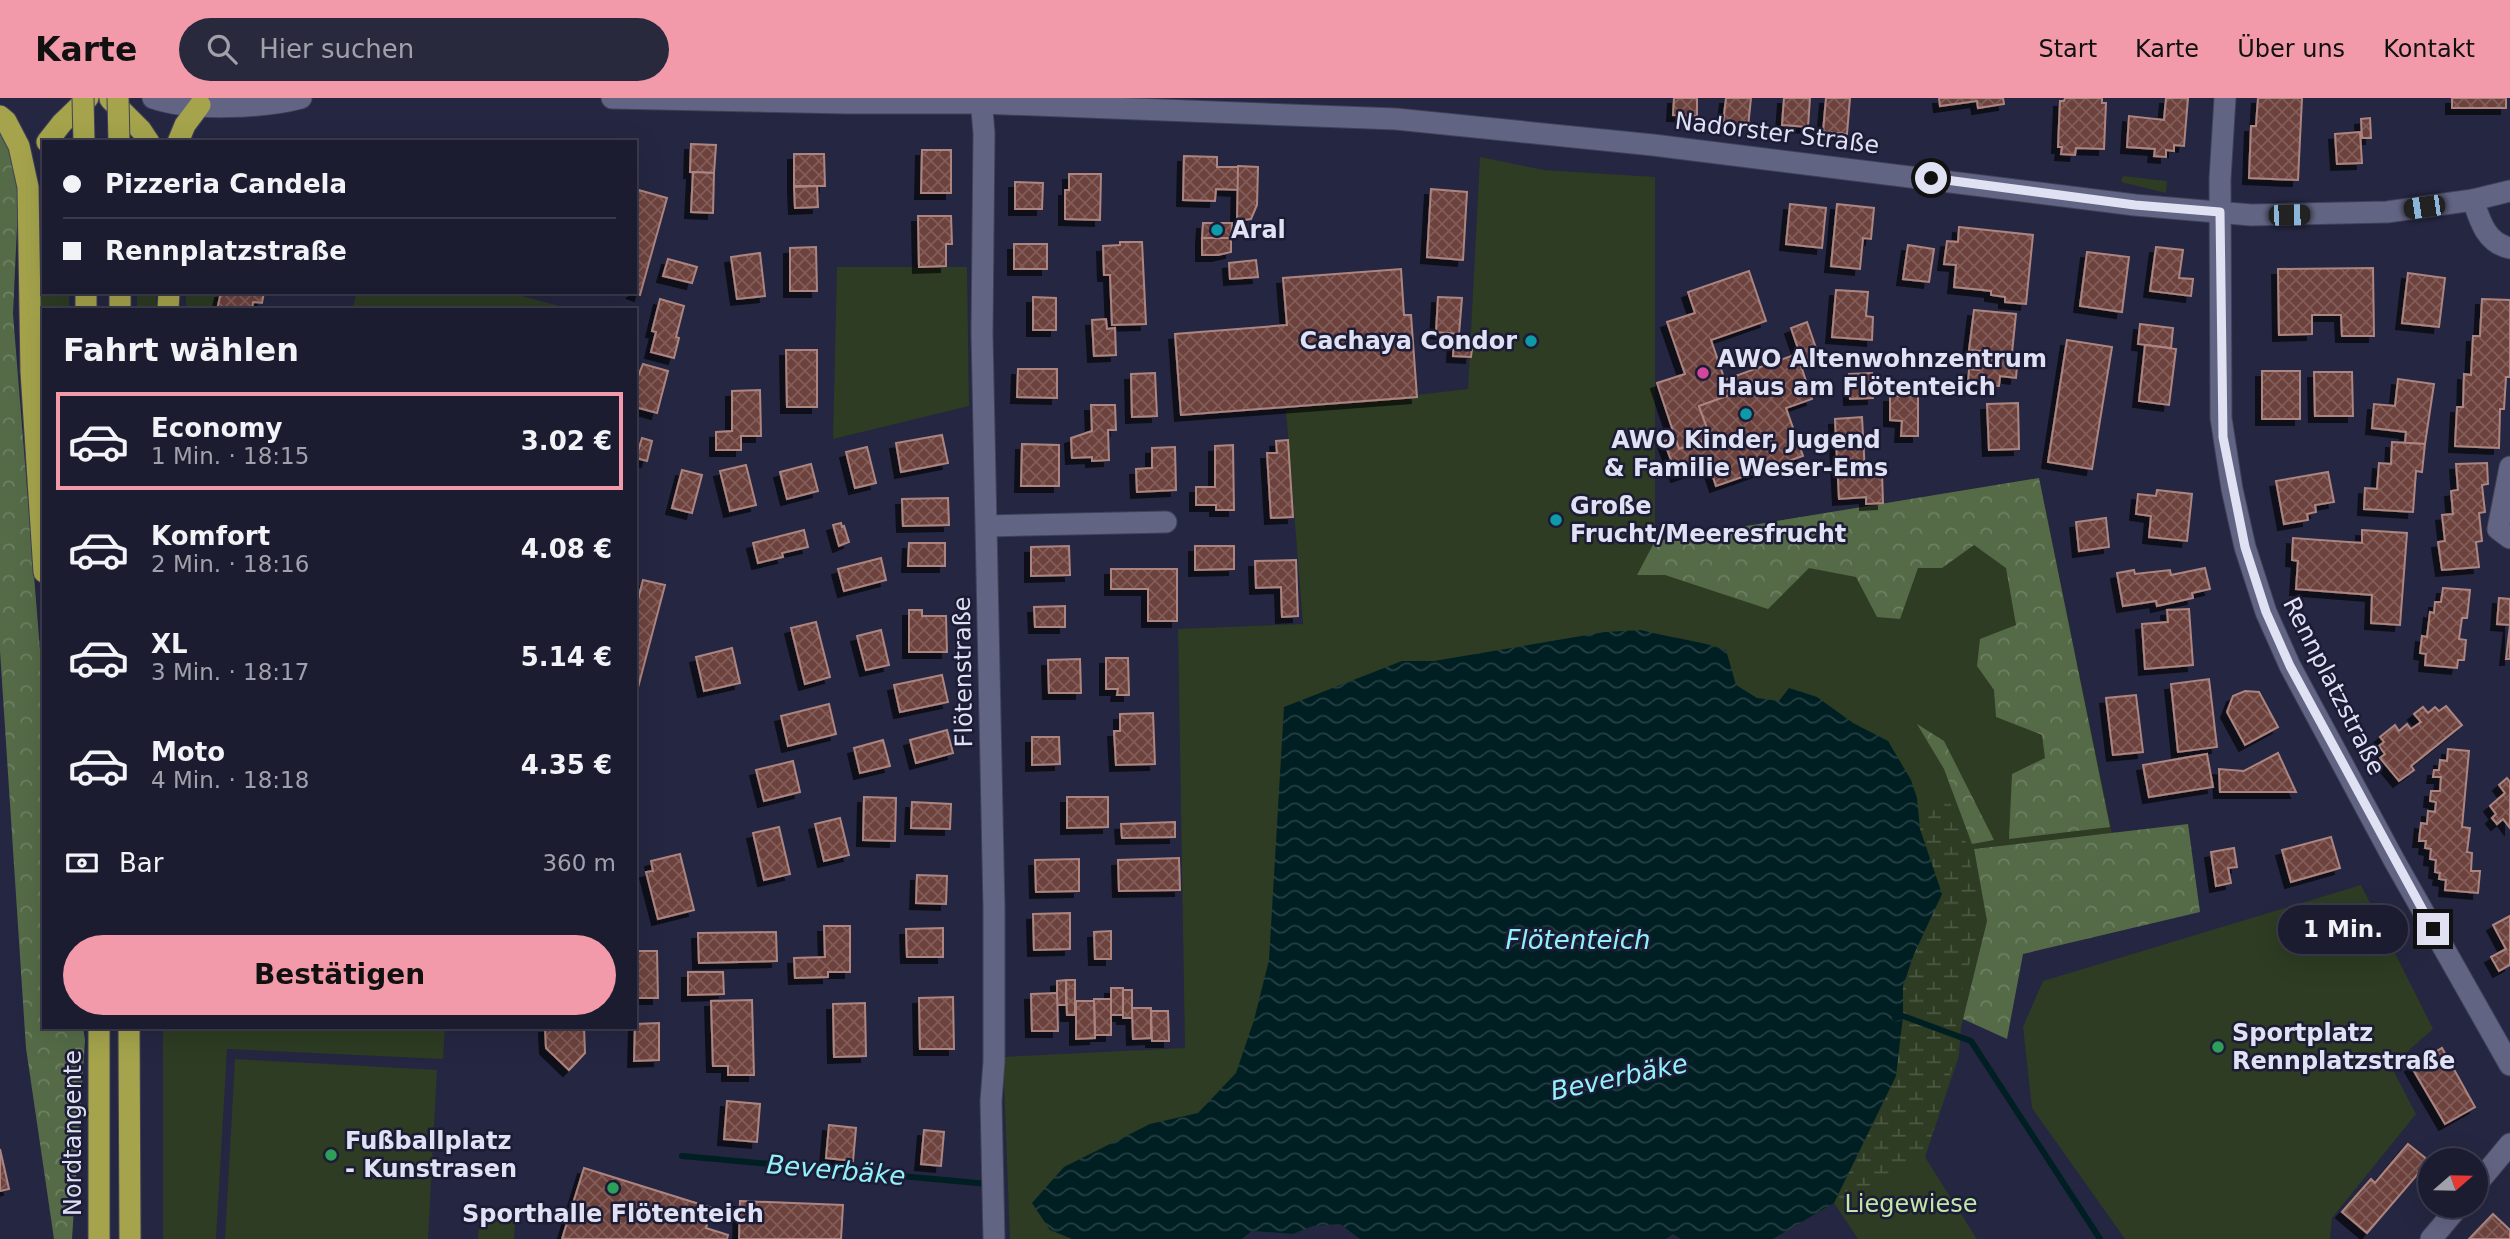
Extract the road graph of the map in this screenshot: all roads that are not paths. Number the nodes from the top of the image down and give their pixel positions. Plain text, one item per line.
1 (86, 98) edge
2 (109, 98) edge
3 (118, 98) edge
4 (153, 98) edge
5 (301, 98) edge
6 (612, 98) edge
7 (2225, 98) edge
8 (981, 101) edge
9 (200, 105) junction
10 (0, 116) edge
11 (49, 140) edge
12 (83, 140) edge
13 (119, 140) edge
14 (148, 140) edge
15 (179, 140) edge
16 (42, 150) edge
17 (28, 187) junction
18 (2510, 191) edge
19 (2473, 200) junction
20 (2220, 212) junction
21 (2501, 244) edge
22 (2510, 467) edge
23 (1166, 522) dead end
24 (986, 526) junction
25 (2510, 538) edge
26 (42, 541) edge
27 (99, 1029) edge
28 (129, 1029) edge
29 (2510, 1065) edge
30 (2510, 1144) edge
31 (2488, 1171) edge
32 (2449, 1218) edge
33 (99, 1239) edge
34 (130, 1239) edge
35 (994, 1239) edge
36 (2431, 1239) edge

1 - 11 highway
1 - 12 highway, bridge
2 - 14 highway
3 - 13 highway, bridge
4 - 9 street
5 - 9 street
6 - 8 street, Nadorster Straße
7 - 20 street, Rennplatzstraße
8 - 20 street, Nadorster Straße
8 - 24 street, Flötenstraße
9 - 15 highway
10 - 17 highway
16 - 17 highway
17 - 26 highway
18 - 19 street, Nadorster Straße
19 - 20 street, Nadorster Straße
19 - 21 street
20 - 29 street, Rennplatzstraße
22 - 25 street
23 - 24 street
24 - 35 street, Flötenstraße
27 - 33 highway, Nordtangente
28 - 34 highway
30 - 31 street
32 - 36 street

